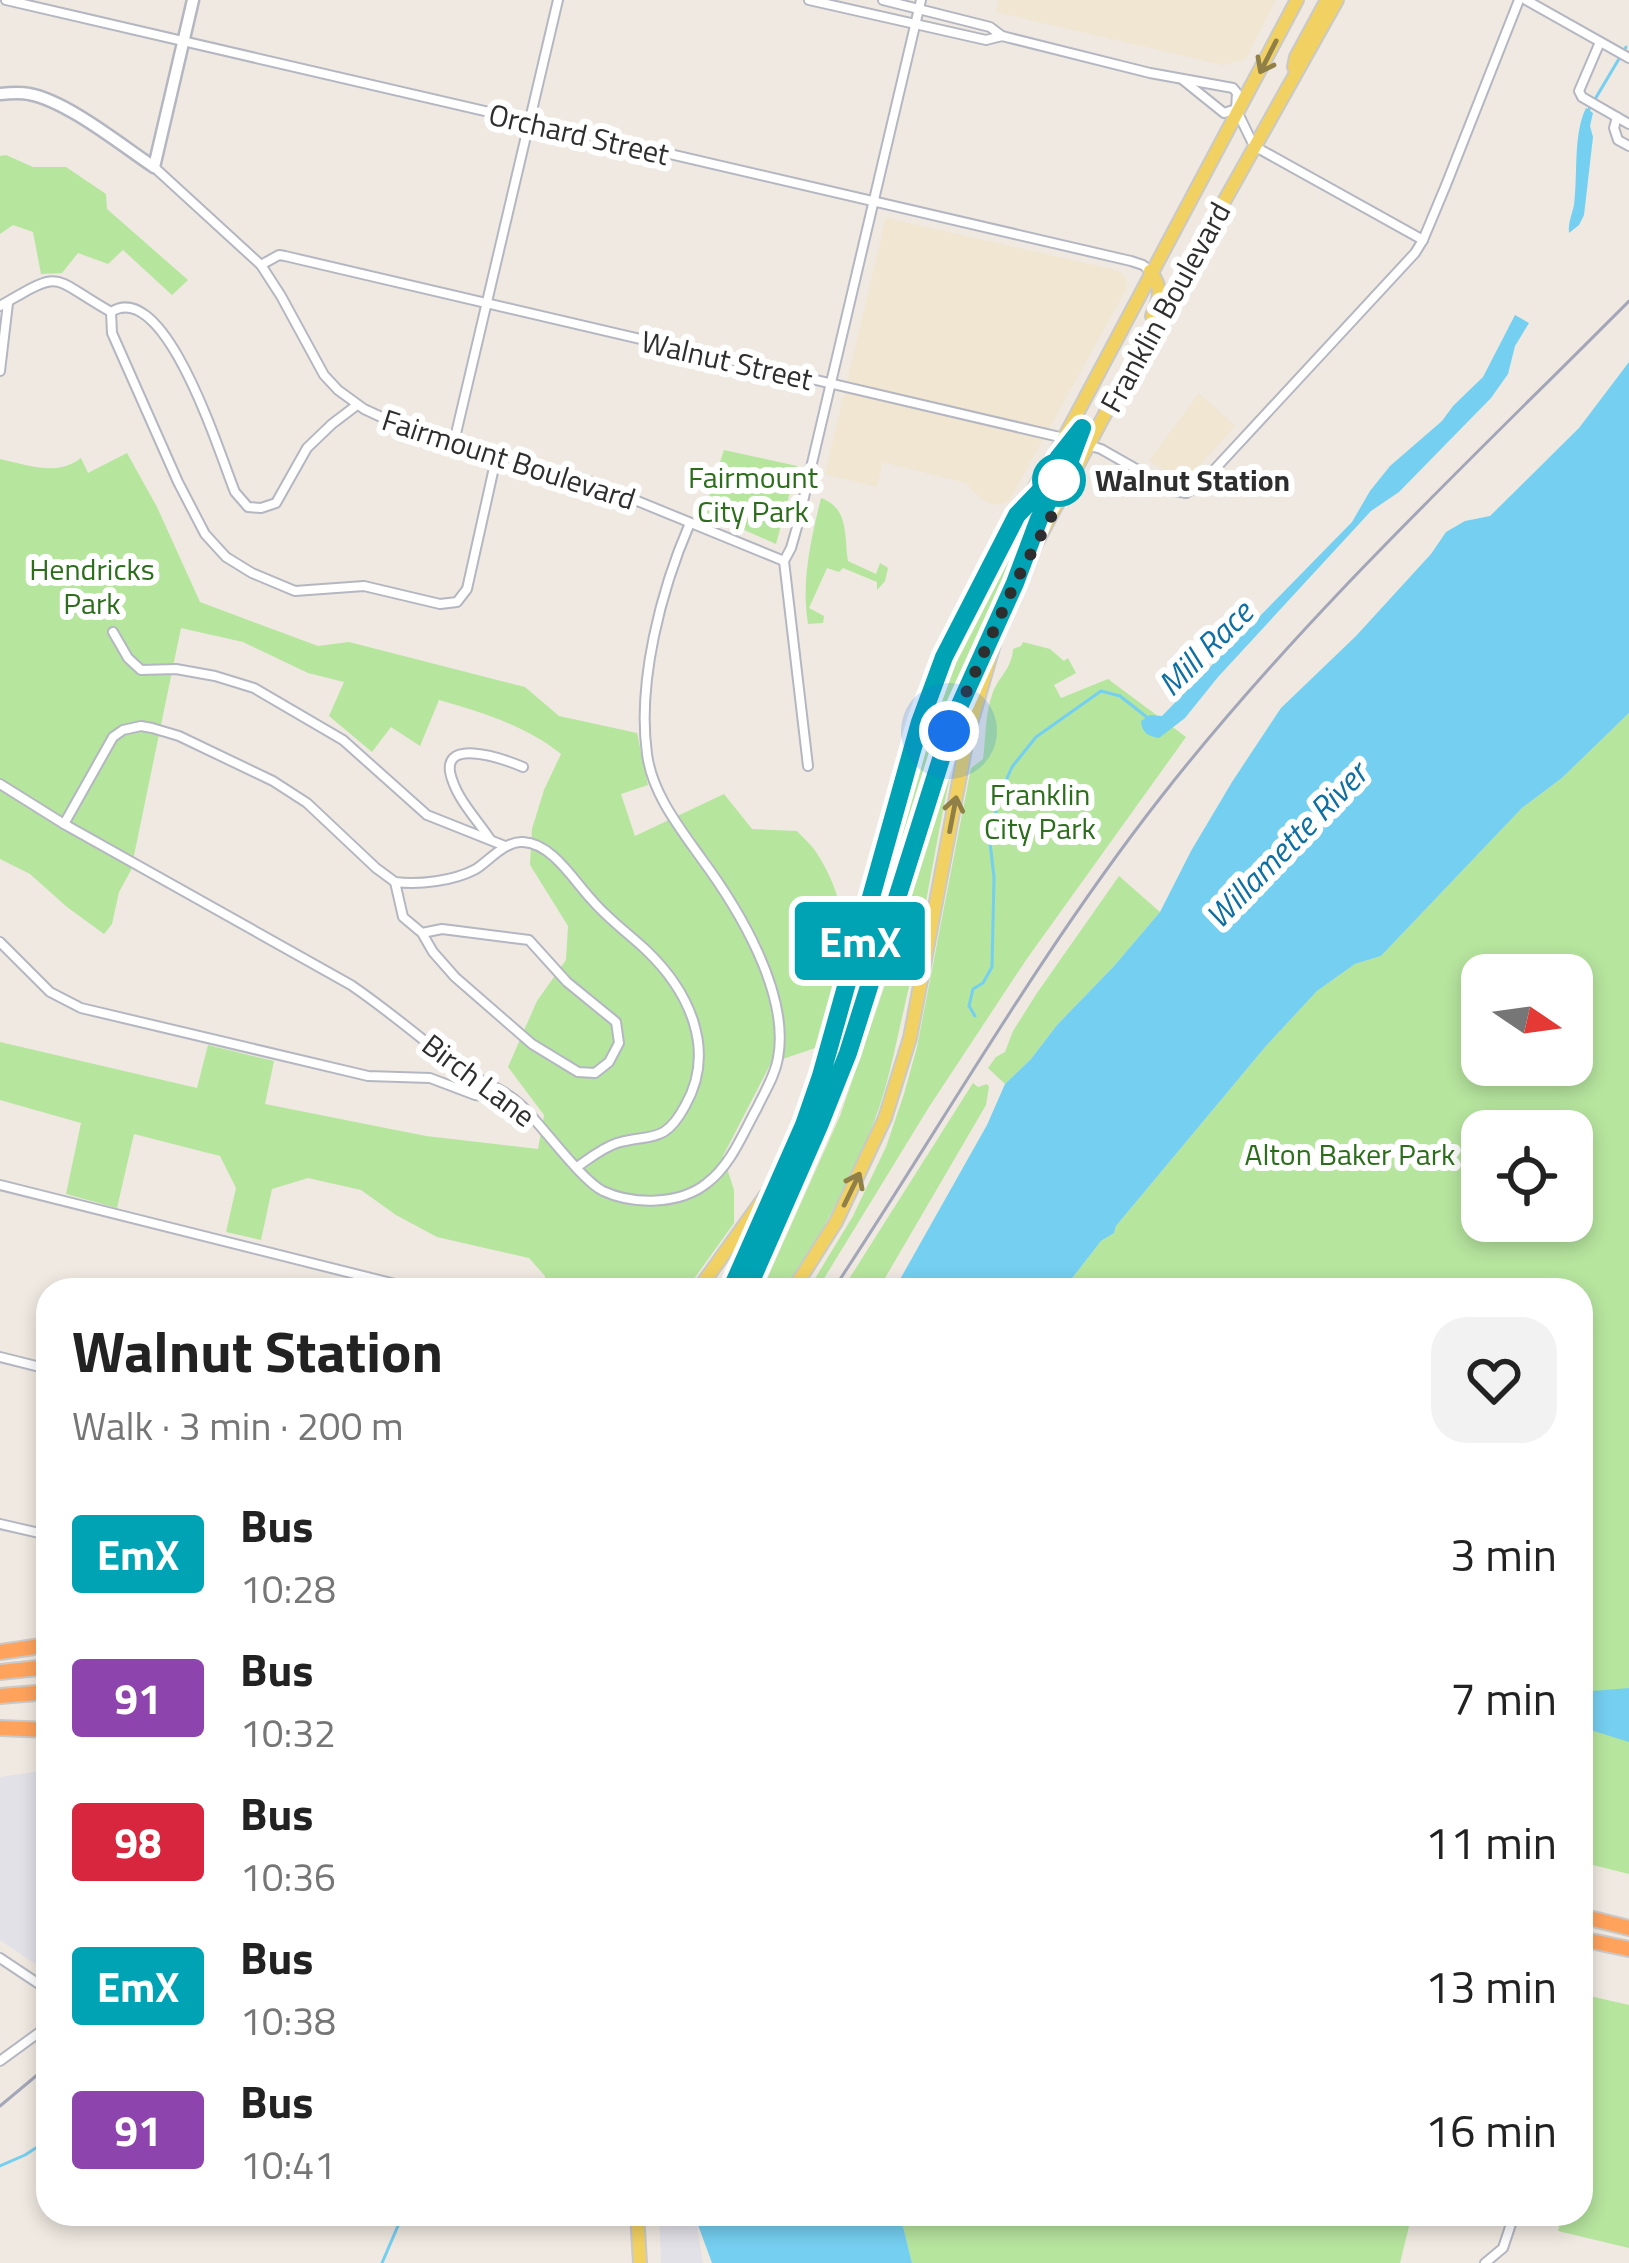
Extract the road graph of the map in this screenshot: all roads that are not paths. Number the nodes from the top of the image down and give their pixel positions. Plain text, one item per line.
1 (6, 0) edge
2 (193, 0) edge
3 (558, 0) edge
4 (809, 0) edge
5 (884, 0) edge
6 (1297, 0) edge
7 (1327, 0) edge
8 (1337, 0) edge
9 (1522, 0) edge
10 (920, 5) edge
11 (916, 24) junction
12 (1002, 36) junction
13 (183, 41) junction
14 (1605, 45) junction
15 (1627, 58) edge
16 (1182, 80) junction
17 (1293, 80) junction
18 (0, 94) edge
19 (1237, 112) junction
20 (1616, 117) junction
21 (530, 122) junction
22 (1629, 124) edge
23 (1254, 146) junction
24 (1629, 146) edge
25 (154, 167) junction
26 (873, 202) junction
27 (1423, 240) junction
28 (261, 265) junction
29 (1150, 272) junction
30 (4, 304) edge
31 (488, 304) junction
32 (111, 312) junction
33 (0, 371) edge
34 (831, 384) junction
35 (358, 405) junction
36 (1105, 414) junction
37 (1064, 438) junction
38 (454, 442) junction
39 (1089, 445) junction
40 (497, 454) junction
41 (690, 523) junction
42 (784, 561) junction
43 (1015, 583) junction
44 (113, 632) dead end
45 (808, 766) dead end
46 (523, 767) dead end
47 (0, 784) edge
48 (64, 824) junction
49 (491, 840) junction
50 (507, 847) junction
51 (395, 882) junction
52 (422, 933) junction
53 (0, 942) edge
54 (514, 1100) junction
55 (578, 1167) junction
56 (783, 1169) junction
57 (0, 1185) edge
58 (753, 1258) junction
59 (371, 1278) edge
60 (706, 1278) edge
61 (739, 1278) edge
62 (749, 1278) edge
63 (801, 1278) edge
64 (0, 1357) edge
65 (36, 1366) edge
66 (0, 1524) edge
67 (36, 1532) edge
68 (36, 1647) edge
69 (0, 1652) edge
70 (36, 1668) edge
71 (0, 1672) edge
72 (36, 1693) edge
73 (0, 1696) edge
74 (0, 1728) edge
75 (36, 1730) edge
76 (1593, 1919) edge
77 (1629, 1928) edge
78 (1593, 1942) edge
79 (1629, 1949) edge
80 (0, 1958) edge
81 (36, 1982) edge
82 (36, 2035) edge
83 (0, 2062) edge
84 (638, 2226) edge
85 (1510, 2226) edge
86 (640, 2263) edge
87 (1486, 2263) edge

1 - 13 street, Orchard Street
2 - 13 street
3 - 21 street
4 - 11 street
5 - 10 street
6 -> 19 main road, Franklin Boulevard
7 - 17 main road
8 - 17 main road, Franklin Boulevard
9 - 14 street
9 - 27 street
10 - 11 street
10 - 12 street
11 - 12 street
11 - 26 street
12 - 16 street
13 - 21 street, Orchard Street
13 - 25 street
14 - 15 street
14 - 20 street
16 - 19 street
16 - 19 street
17 - 23 main road, Franklin Boulevard
18 - 25 street, Fairmount Boulevard
19 - 23 street
19 - 29 main road, Franklin Boulevard
20 - 22 street
20 - 24 street
21 - 26 street, Orchard Street
21 - 31 street
23 - 27 street
23 - 36 main road, Franklin Boulevard
25 - 28 street, Fairmount Boulevard
26 - 29 street, Orchard Street
26 - 34 street
27 - 39 street, Walnut Street
28 - 31 street, Walnut Street
28 - 35 street, Fairmount Boulevard
29 - 36 main road
29 - 37 main road, Franklin Boulevard
30 - 32 street
30 - 33 street
31 - 34 street, Walnut Street
31 - 38 street
32 - 35 street
32 - 40 street
34 - 37 street, Walnut Street
34 - 42 street
35 - 38 street, Fairmount Boulevard
36 - 39 main road, Franklin Boulevard
37 - 39 street, Walnut Street
37 - 56 main road, Franklin Boulevard
38 - 40 street, Fairmount Boulevard
39 - 43 main road, Franklin Boulevard
40 - 41 street, Fairmount Boulevard
41 - 42 street, Fairmount Boulevard
41 - 55 street, Birch Lane
42 - 45 street
43 - 58 main road, Franklin Boulevard
63 -> 43 main road
44 - 49 street
46 - 49 street
47 - 48 street, Birch Lane
48 - 51 street
48 - 54 street, Birch Lane
49 - 50 street
50 - 51 street
50 - 55 street
51 - 52 street
52 - 52 street
53 - 54 street
54 - 55 street, Birch Lane
56 - 58 main road, Franklin Boulevard
56 - 60 main road
57 - 59 street
58 - 61 main road, Franklin Boulevard
58 - 62 main road, Franklin Boulevard
64 - 65 street
66 - 67 street
68 - 69 highway
70 - 71 highway
72 - 73 highway
74 - 75 highway
76 - 77 highway
78 - 79 highway
80 - 81 street
82 - 83 street
84 - 86 main road
85 - 87 street

